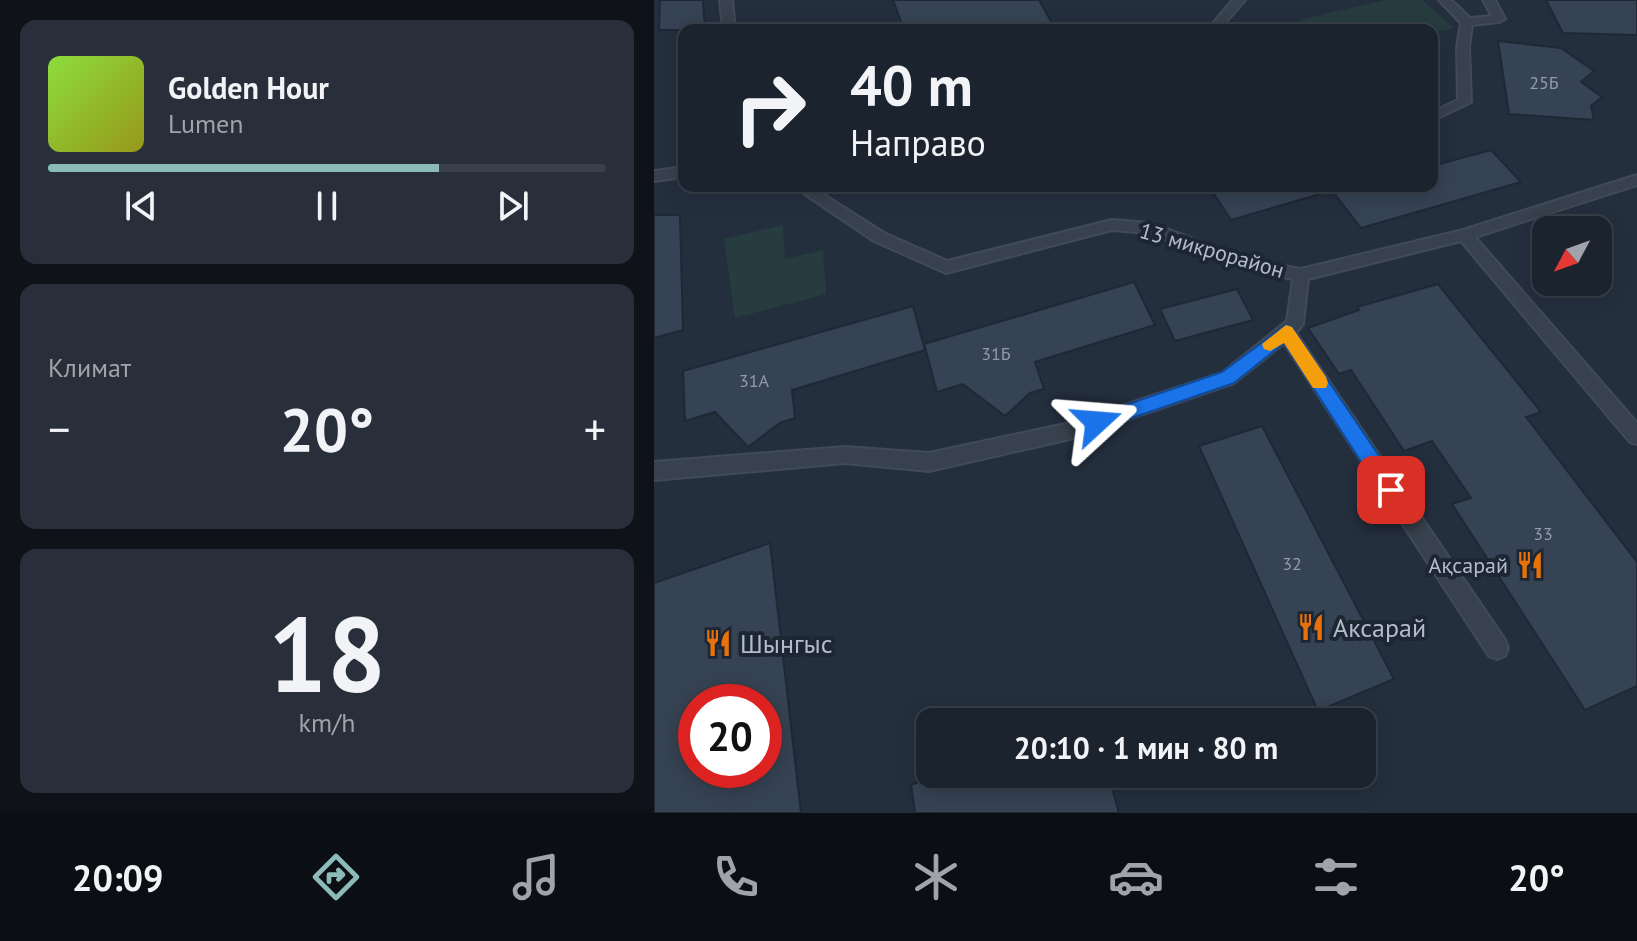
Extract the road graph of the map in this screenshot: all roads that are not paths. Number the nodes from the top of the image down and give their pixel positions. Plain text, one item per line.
1 (726, 0) edge
2 (1445, 0) edge
3 (1489, 0) edge
4 (1234, 2) edge
5 (1467, 22) junction
6 (728, 24) edge
7 (1219, 24) edge
8 (1438, 114) edge
9 (678, 173) edge
10 (654, 176) edge
11 (1637, 180) edge
12 (809, 192) edge
13 (1464, 235) junction
14 (1301, 275) junction
15 (1286, 332) junction
16 (1637, 436) edge
17 (654, 471) edge
18 (1497, 648) dead end

1 - 6 lane
2 - 5 lane
3 - 5 lane
4 - 7 lane
5 - 8 lane
9 - 10 lane
11 - 13 lane, 13 микрорайон
12 - 14 lane, 13 микрорайон
13 - 14 lane, 13 микрорайон
13 - 16 lane
14 - 15 lane
15 - 17 lane
15 - 18 lane

